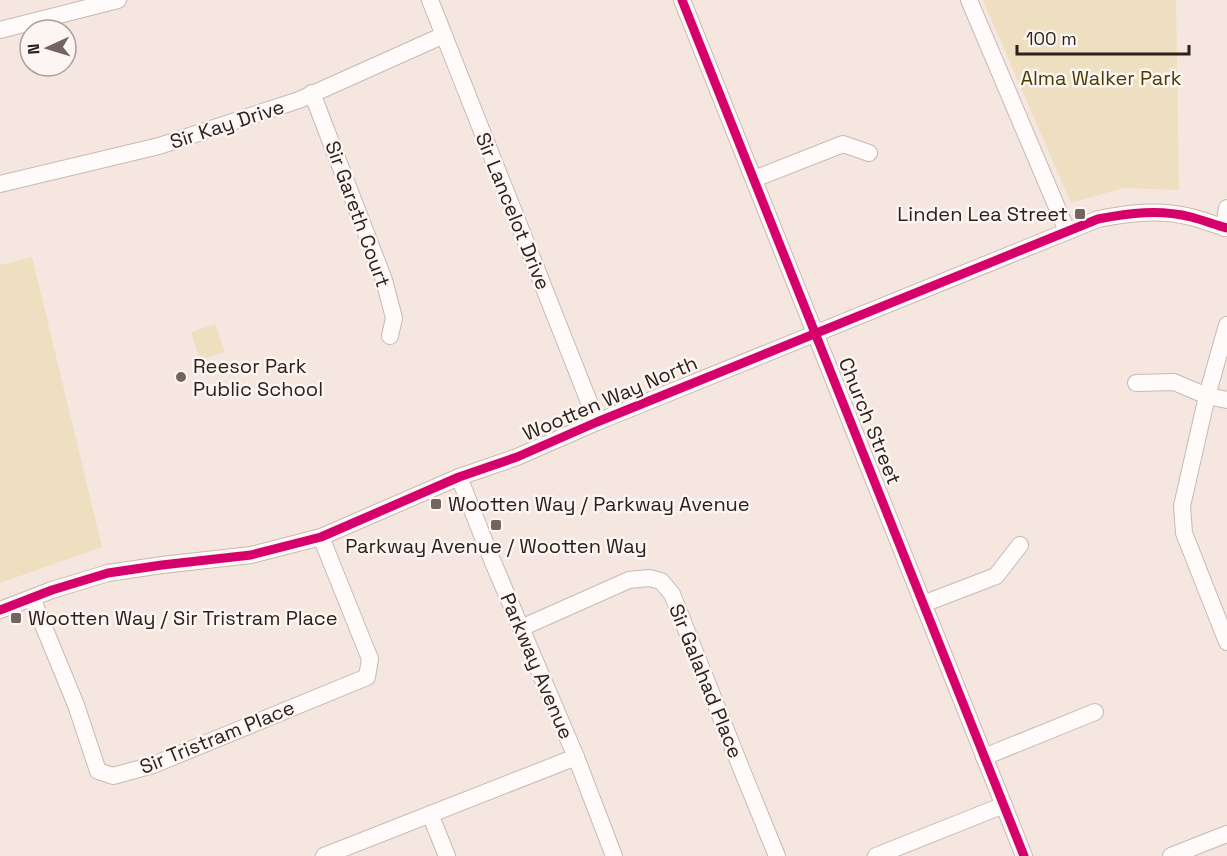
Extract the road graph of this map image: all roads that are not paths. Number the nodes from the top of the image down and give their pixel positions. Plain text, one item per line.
1 (118, 0) edge
2 (430, 0) edge
3 (682, 0) edge
4 (969, 0) edge
5 (0, 30) edge
6 (444, 35) junction
7 (312, 93) junction
8 (868, 153) dead end
9 (754, 179) junction
10 (0, 184) edge
11 (1227, 208) edge
12 (1225, 228) edge
13 (1068, 231) junction
14 (1227, 325) edge
15 (815, 334) junction
16 (390, 336) dead end
17 (1136, 382) dead end
18 (1207, 396) junction
19 (1227, 400) edge
20 (597, 422) junction
21 (459, 477) junction
22 (321, 537) junction
23 (1020, 545) dead end
24 (32, 598) junction
25 (923, 604) junction
26 (0, 610) edge
27 (521, 628) junction
28 (1227, 642) edge
29 (1095, 712) dead end
30 (576, 757) junction
31 (984, 757) junction
32 (1004, 805) junction
33 (430, 814) junction
34 (1227, 834) edge
35 (324, 856) edge
36 (447, 856) edge
37 (614, 856) edge
38 (777, 856) edge
39 (876, 856) edge
40 (1024, 856) edge
41 (1171, 856) edge

1 - 5 street
2 - 6 street, Sir Lancelot Drive
3 - 9 street, Church Street
4 - 13 street
6 - 7 street, Sir Kay Drive
6 - 20 street, Sir Lancelot Drive
7 - 10 street, Sir Kay Drive
7 - 16 street, Sir Gareth Court
8 - 9 street
9 - 15 street, Church Street
11 - 12 street
12 - 13 street, Wootten Way North
13 - 15 street, Wootten Way North
14 - 18 street
15 - 20 street, Wootten Way North
15 - 25 street, Church Street
17 - 18 street
18 - 19 street
18 - 28 street
20 - 21 street, Wootten Way North
21 - 22 street, Wootten Way North
21 - 27 street, Parkway Avenue
22 - 24 street, Wootten Way North
22 - 24 street, Sir Tristram Place
23 - 25 street
24 - 26 street, Wootten Way North
25 - 31 street, Church Street
27 - 30 street, Parkway Avenue
27 - 38 street, Sir Galahad Place
29 - 31 street
30 - 33 street
30 - 37 street, Parkway Avenue
31 - 32 street, Church Street
32 - 39 street
32 - 40 street, Church Street
33 - 35 street
33 - 36 street
34 - 41 street

